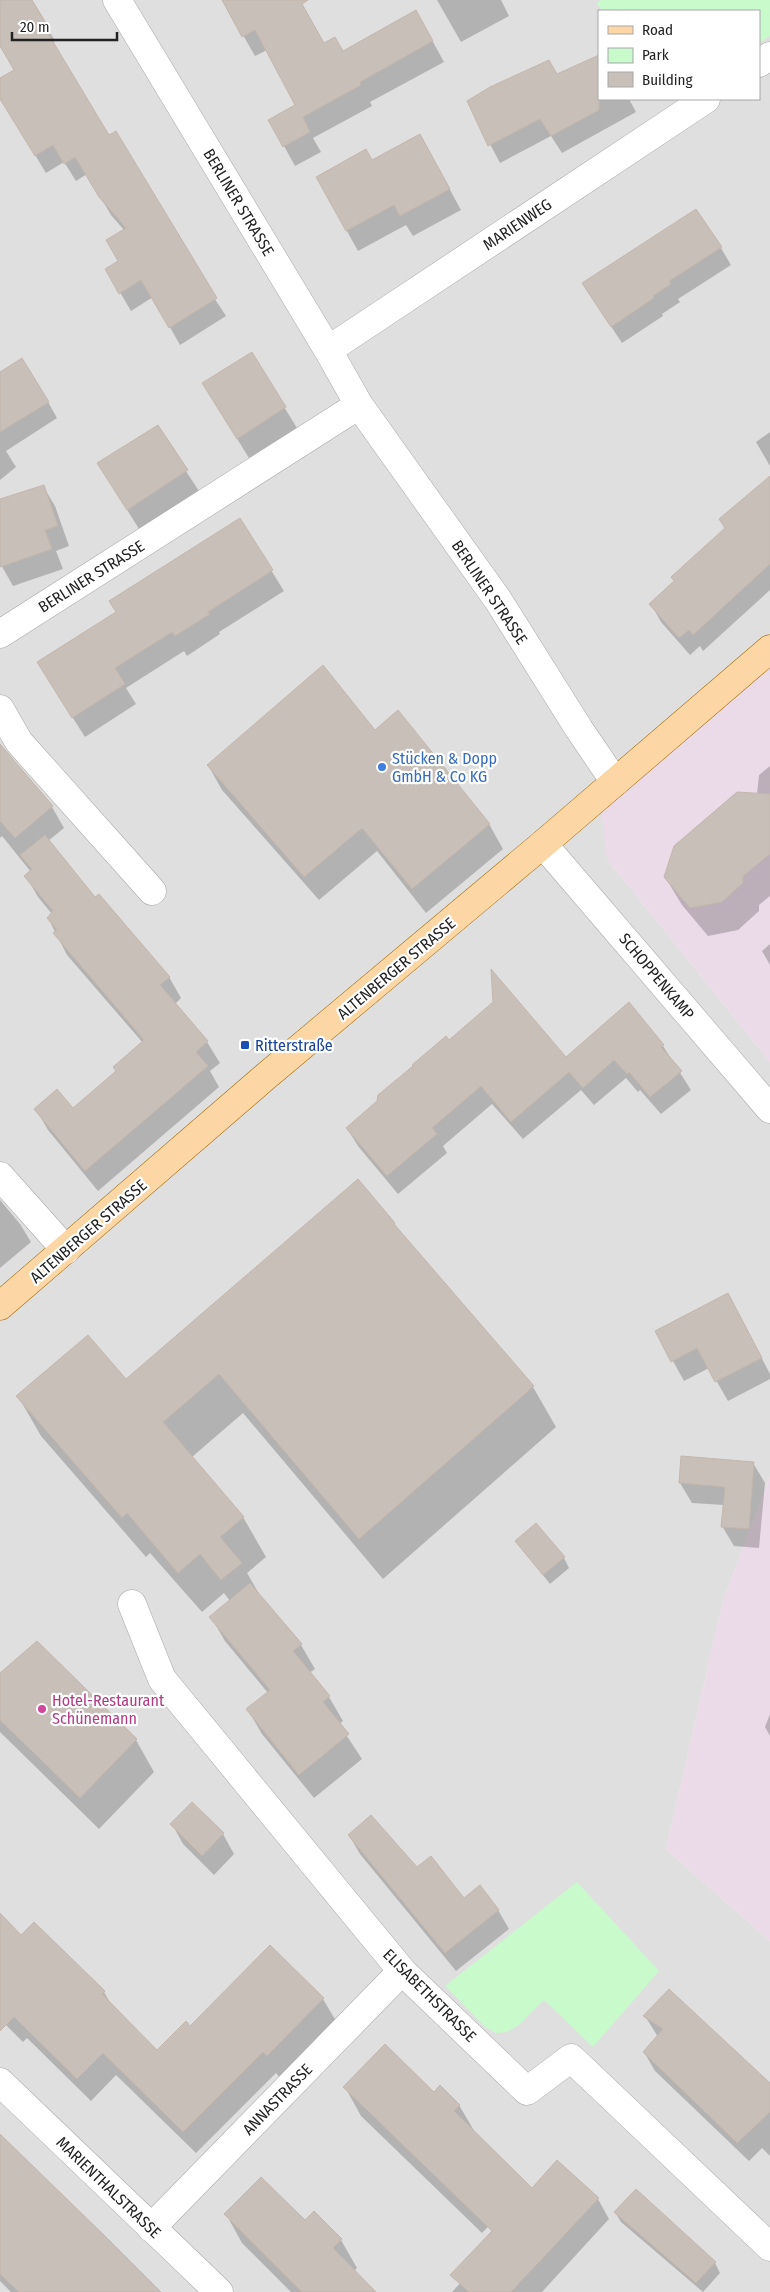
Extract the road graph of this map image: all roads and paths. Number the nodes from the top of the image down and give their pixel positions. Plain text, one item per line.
1 (117, 0) edge
2 (704, 100) edge
3 (328, 350) junction
4 (359, 405) junction
5 (0, 634) edge
6 (770, 649) edge
7 (0, 709) edge
8 (615, 782) junction
9 (543, 844) junction
10 (152, 892) dead end
11 (770, 1108) edge
12 (0, 1176) edge
13 (66, 1250) junction
14 (0, 1306) edge
15 (132, 1604) dead end
16 (402, 1971) junction
17 (0, 2082) edge
18 (151, 2228) junction
19 (770, 2247) edge
20 (219, 2292) edge

1 - 3 street, BERLINER STRASSE
2 - 3 street, MARIENWEG
3 - 4 street, BERLINER STRASSE
4 - 5 street, BERLINER STRASSE
4 - 8 street, BERLINER STRASSE
6 - 8 main road, ALTENBERGER STRASSE
7 - 10 street
8 - 9 main road, ALTENBERGER STRASSE
9 - 11 street, SCHOPPENKAMP
9 - 13 main road, ALTENBERGER STRASSE
12 - 13 street
13 - 14 main road, ALTENBERGER STRASSE
15 - 16 street, ELISABETHSTRASSE
16 - 18 street, ANNASTRASSE
16 - 19 street, ELISABETHSTRASSE
17 - 18 street, MARIENTHALSTRASSE
18 - 20 street, MARIENTHALSTRASSE

